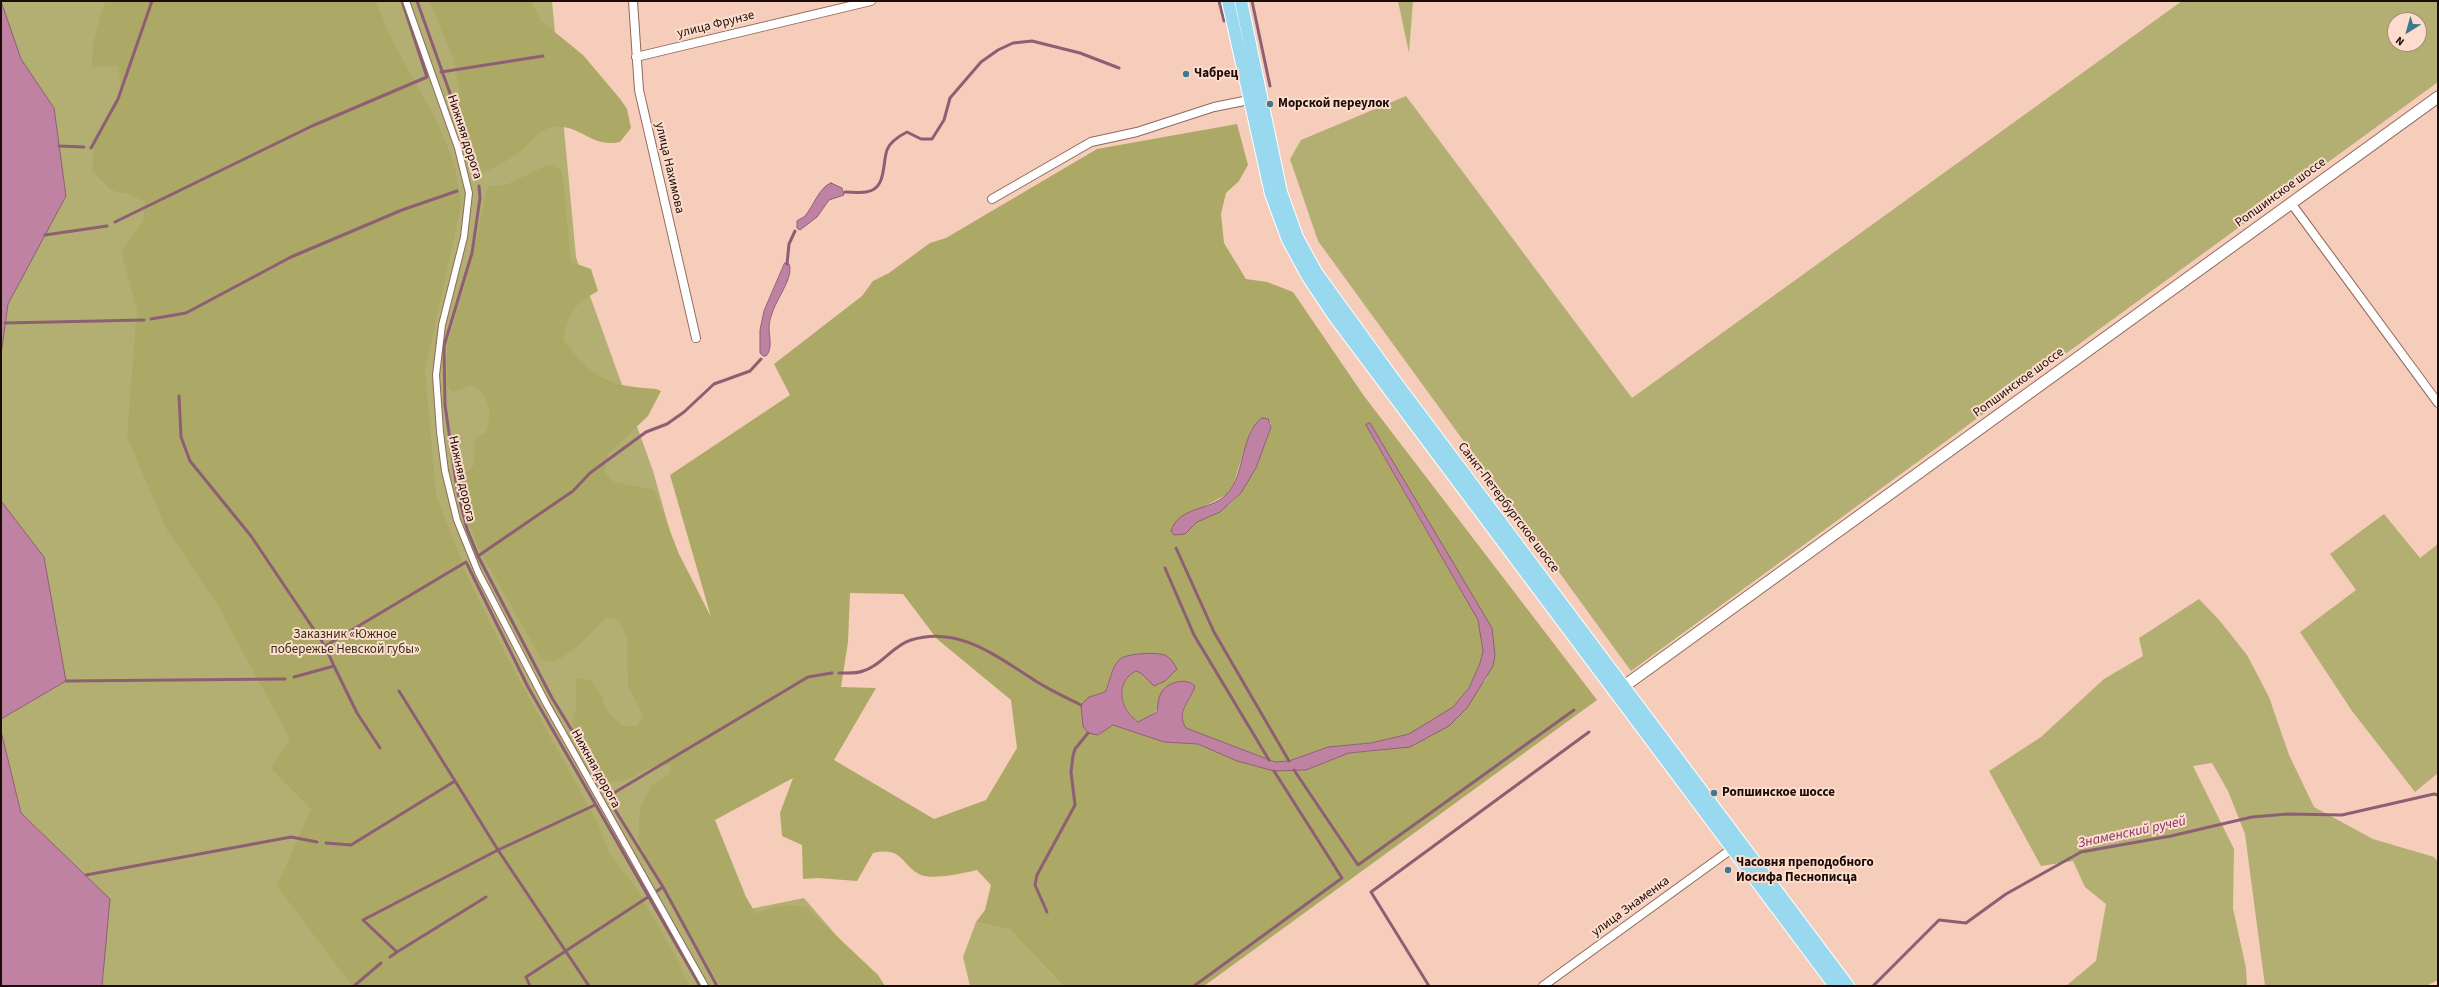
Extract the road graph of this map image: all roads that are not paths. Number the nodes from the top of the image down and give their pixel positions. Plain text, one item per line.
1 (406, 1) edge
2 (633, 1) edge
3 (872, 1) edge
4 (1228, 1) edge
5 (1241, 1) edge
6 (636, 57) junction
7 (2438, 97) edge
8 (1249, 100) junction
9 (992, 199) dead end
10 (2291, 203) junction
11 (696, 338) dead end
12 (2438, 403) edge
13 (1620, 689) junction
14 (1732, 848) junction
15 (1843, 985) edge
16 (705, 986) edge
17 (1543, 986) edge

1 - 16 street, Нижняя дорога
2 - 6 street, улица Нахимова
3 - 6 street, улица Фрунзе
4 - 8 main road, Санкт-Петербургское шоссе
5 - 13 main road, Санкт-Петербургское шоссе
6 - 11 street, улица Нахимова
7 - 10 main road, Ропшинское шоссе
8 - 9 street
8 - 13 main road, Санкт-Петербургское шоссе
10 - 12 street
10 - 13 main road, Ропшинское шоссе
13 - 14 main road, Санкт-Петербургское шоссе
13 - 15 main road, Санкт-Петербургское шоссе
14 - 15 main road, Санкт-Петербургское шоссе
14 - 17 street, улица Знаменка

